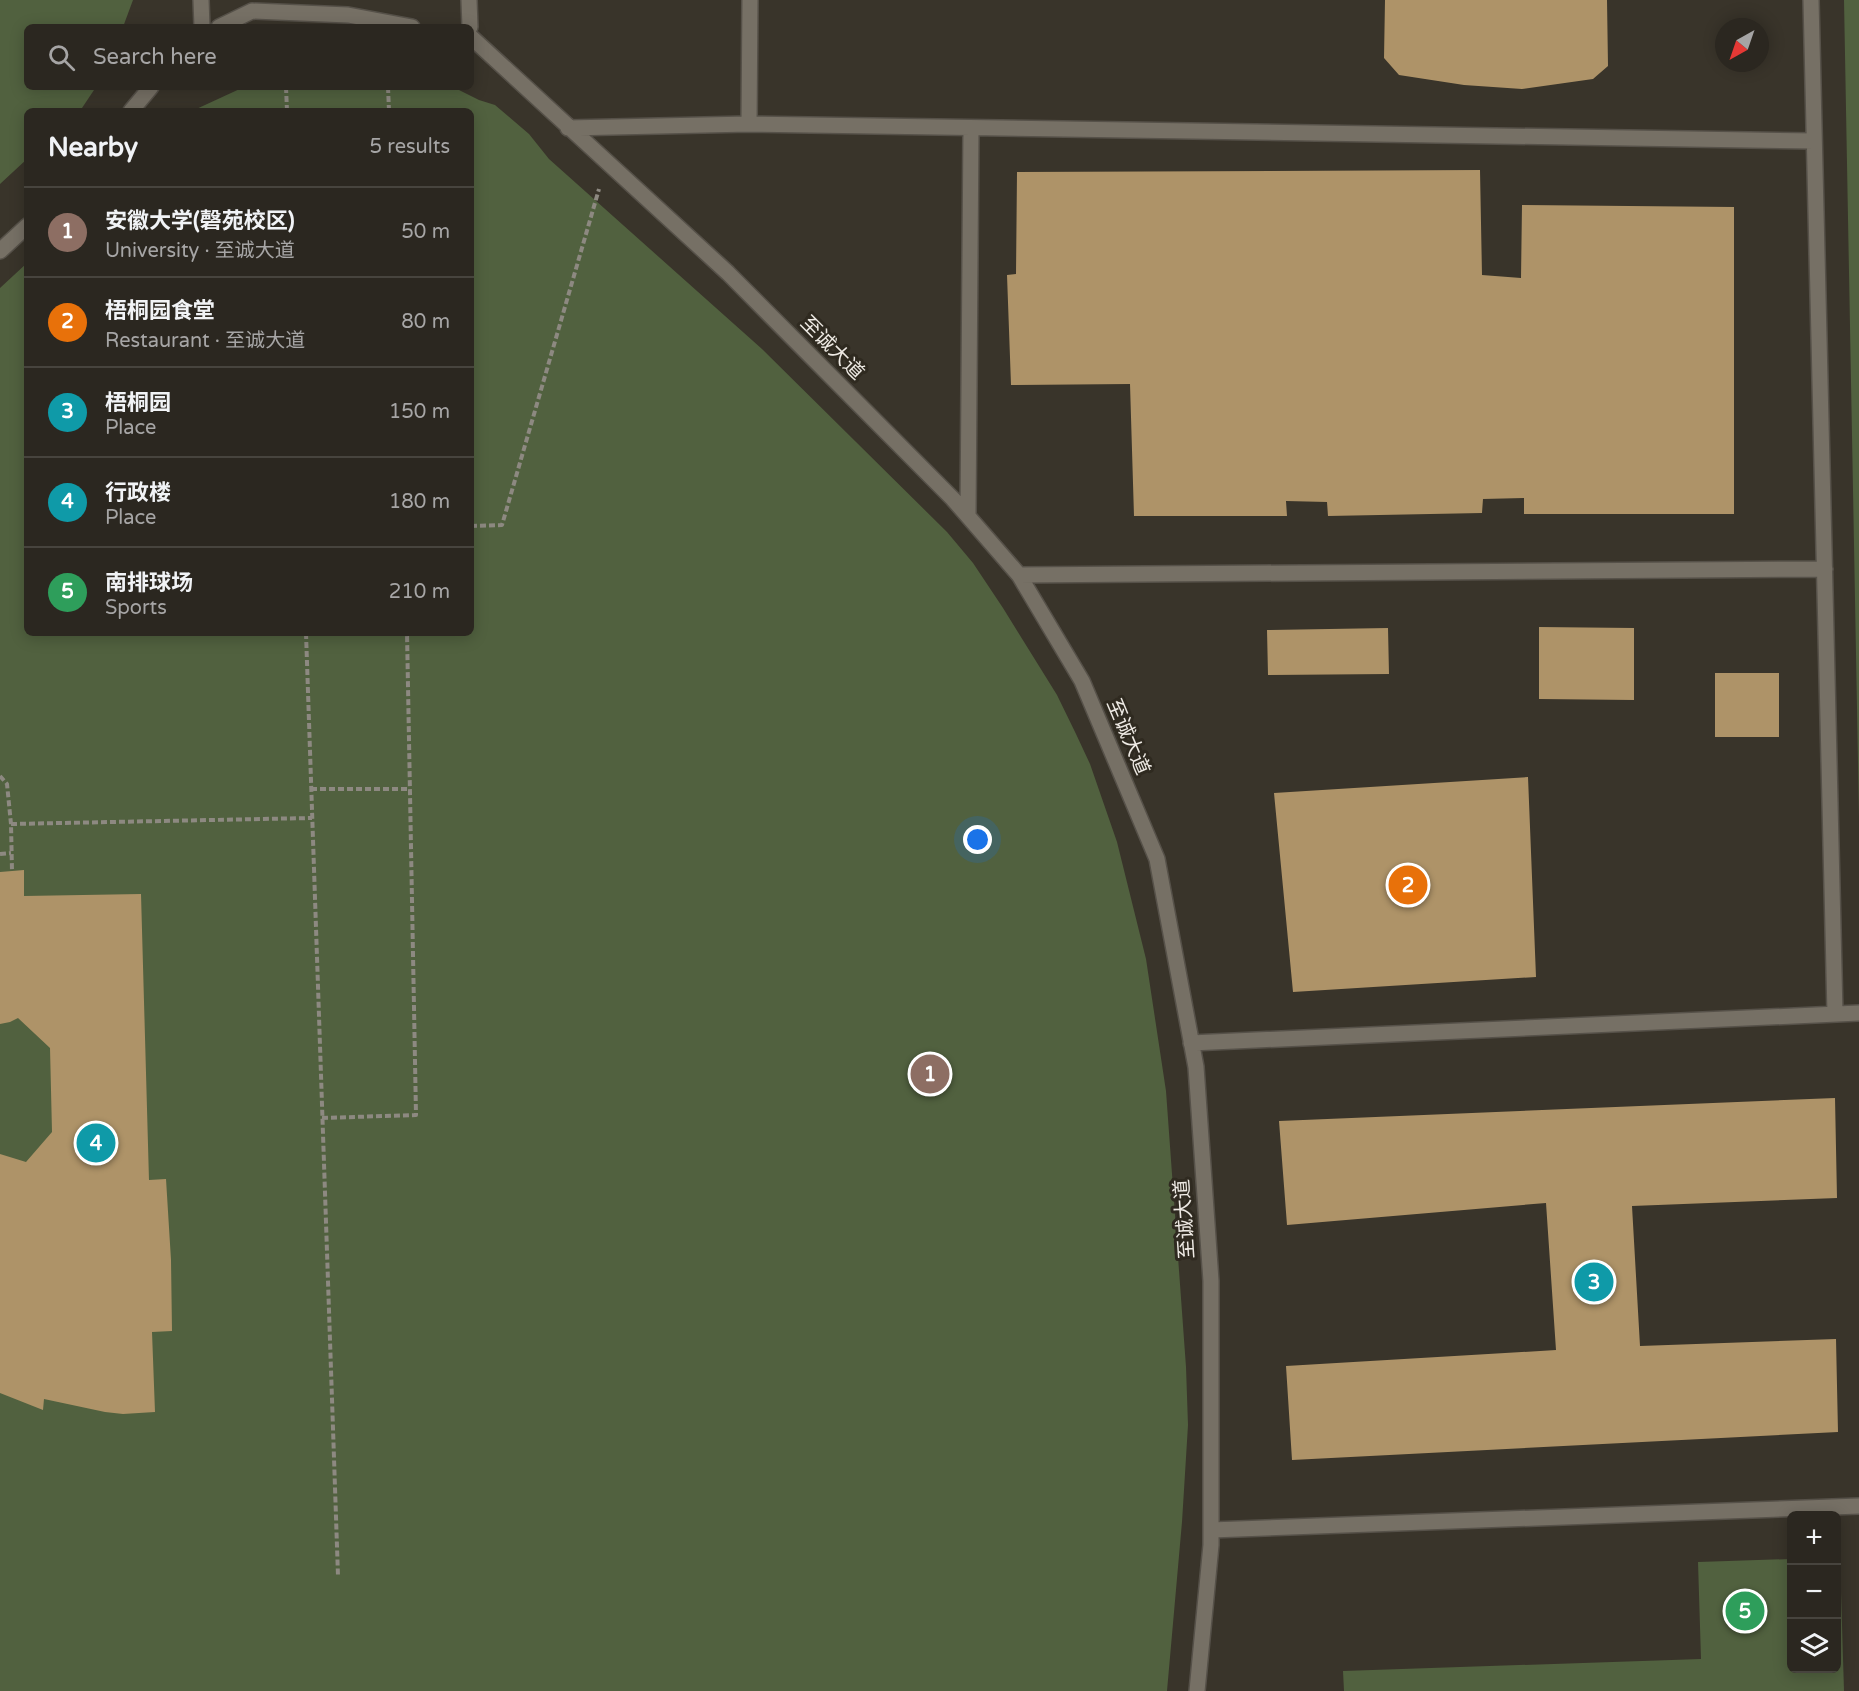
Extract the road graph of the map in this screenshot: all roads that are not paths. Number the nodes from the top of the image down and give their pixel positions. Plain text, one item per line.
1 (201, 0) edge
2 (469, 0) edge
3 (750, 0) edge
4 (1811, 0) edge
5 (202, 24) edge
6 (226, 24) edge
7 (396, 24) edge
8 (470, 24) edge
9 (474, 41) edge
10 (148, 90) edge
11 (133, 108) edge
12 (748, 124) junction
13 (568, 128) junction
14 (971, 128) junction
15 (1814, 141) junction
16 (24, 229) edge
17 (0, 251) edge
18 (968, 516) junction
19 (1825, 569) junction
20 (1019, 575) junction
21 (1859, 1013) edge
22 (1836, 1014) junction
23 (1191, 1043) junction
24 (1859, 1506) edge
25 (1211, 1530) junction
26 (1197, 1691) edge

1 - 5 street
2 - 8 street
3 - 12 street
4 - 15 street
6 - 7 street
9 - 13 street, 至诚大道
10 - 11 street
12 - 13 street
12 - 14 street
13 - 18 street, 至诚大道
14 - 15 street
14 - 18 street
15 - 19 street
16 - 17 street
18 - 20 street, 至诚大道
19 - 20 street
19 - 22 street
20 - 23 street, 至诚大道
21 - 22 street
22 - 23 street
23 - 25 street, 至诚大道
24 - 25 street
25 - 26 street, 至诚大道

